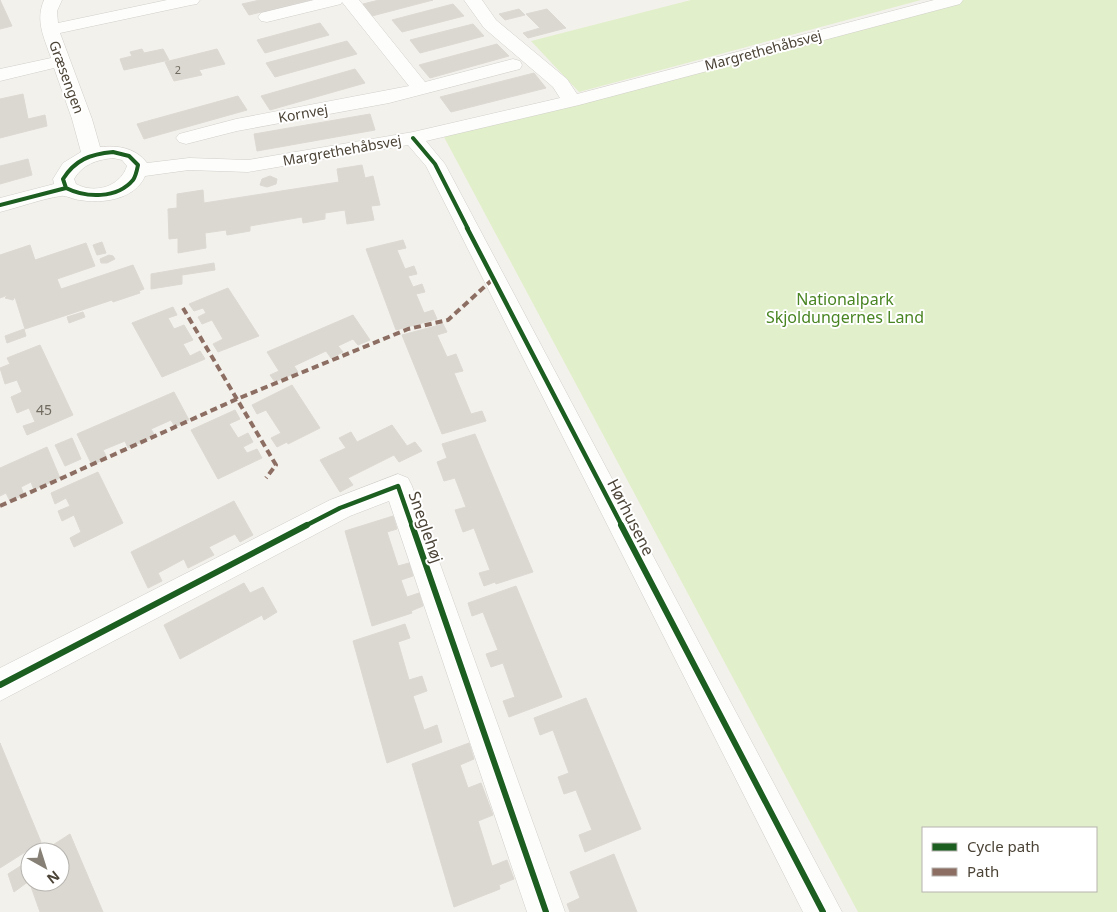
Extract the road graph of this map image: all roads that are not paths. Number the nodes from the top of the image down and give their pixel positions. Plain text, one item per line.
1 (53, 0) edge
2 (191, 0) edge
3 (335, 0) edge
4 (350, 0) edge
5 (473, 0) edge
6 (954, 0) edge
7 (267, 17) dead end
8 (50, 30) junction
9 (61, 61) junction
10 (513, 65) dead end
11 (0, 75) edge
12 (421, 89) junction
13 (572, 100) junction
14 (186, 138) dead end
15 (413, 138) junction
16 (92, 155) junction
17 (138, 170) junction
18 (66, 188) junction
19 (0, 205) edge
20 (0, 685) edge
21 (546, 912) edge
22 (823, 912) edge

1 - 8 street, Græsengen
2 - 8 street
3 - 7 street
4 - 12 street
5 - 13 street
6 - 13 street, Margrethehåbsvej
8 - 9 street, Græsengen
9 - 11 street
9 - 16 street, Græsengen
10 - 12 street, Kornvej
12 - 14 street, Kornvej
13 - 15 street, Margrethehåbsvej
15 - 17 street, Margrethehåbsvej
15 - 22 street, Hørhusene
16 - 17 street
16 - 18 street
17 - 18 street
18 - 19 street
20 - 21 street, Sneglehøj

